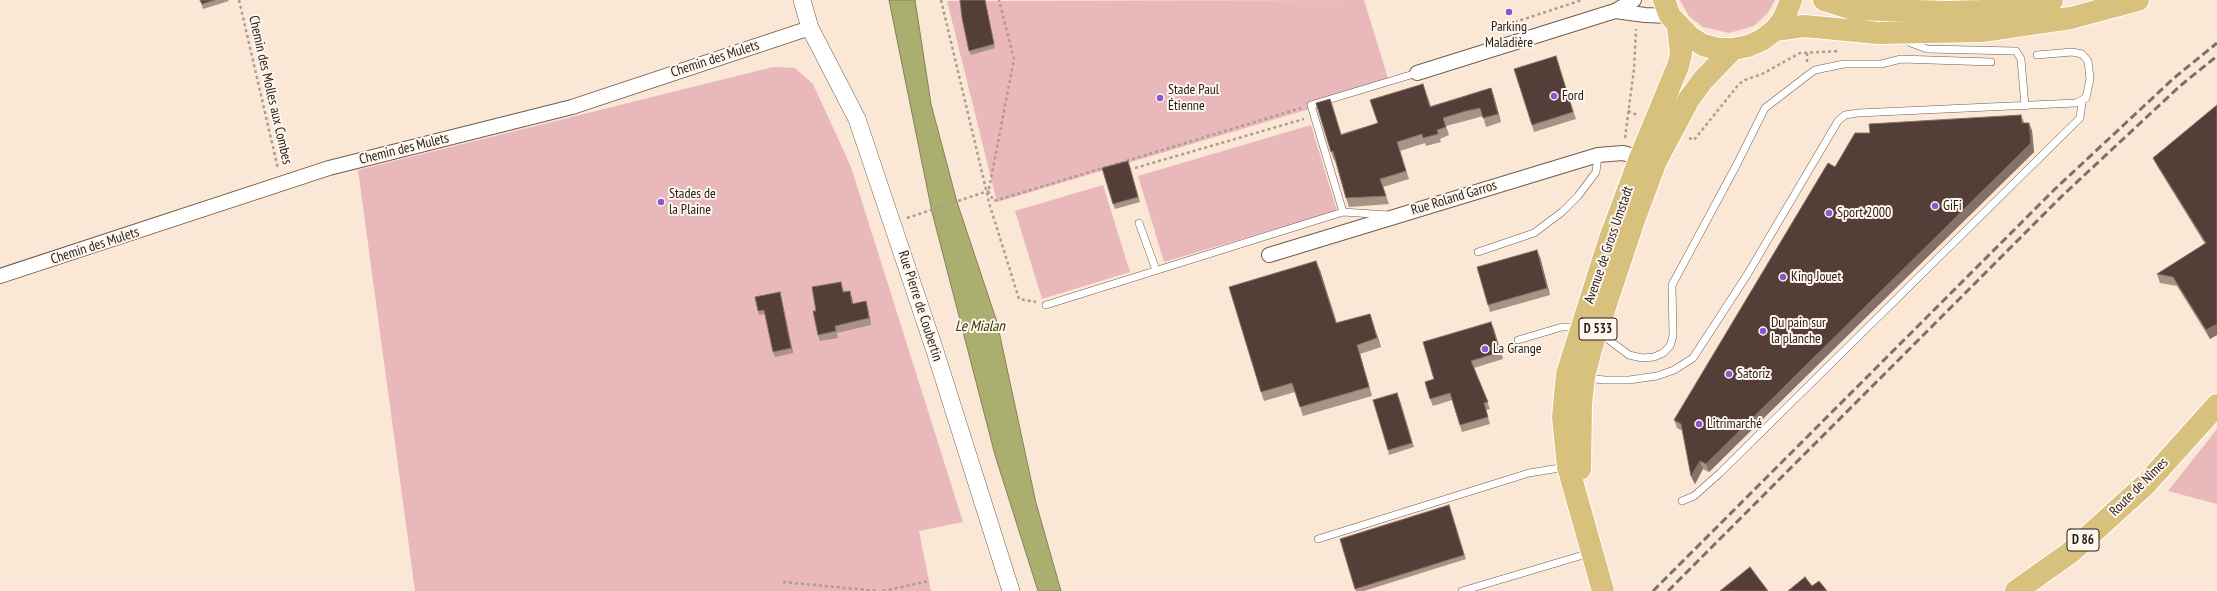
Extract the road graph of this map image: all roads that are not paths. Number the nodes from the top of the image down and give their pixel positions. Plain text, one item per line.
1 (802, 0) edge
2 (1634, 0) edge
3 (1791, 0) edge
4 (1824, 0) edge
5 (2052, 0) edge
6 (2138, 0) edge
7 (1615, 10) junction
8 (1671, 14) edge
9 (810, 28) junction
10 (1775, 30) junction
11 (1900, 33) junction
12 (1733, 49) junction
13 (2037, 55) dead end
14 (1991, 62) dead end
15 (1416, 73) joint
16 (2082, 102) junction
17 (2024, 106) junction
18 (1598, 155) junction
19 (1631, 156) junction
20 (1343, 212) junction
21 (1398, 215) junction
22 (1140, 223) dead end
23 (1478, 252) dead end
24 (1269, 255) dead end
25 (1156, 270) junction
26 (0, 276) edge
27 (1046, 304) road end
28 (1590, 324) junction
29 (1518, 340) dead end
30 (1576, 376) junction
31 (2217, 405) edge
32 (1574, 466) junction
33 (1682, 501) dead end
34 (1318, 539) dead end
35 (1591, 546) junction
36 (1011, 591) edge
37 (1462, 591) edge
38 (1603, 591) edge
39 (2016, 591) edge

1 - 9 street, Rue Pierre de Coubertin
2 - 7 street
3 - 10 main road
4 - 5 main road
6 - 11 main road
7 - 8 street
7 - 15 street
8 - 12 main road
8 - 19 main road, Avenue de Gross Umstadt / D 533
9 - 26 street, Chemin des Mulets
9 - 36 street, Rue Pierre de Coubertin
10 - 11 main road
10 - 12 main road
11 - 17 lane
12 - 28 main road, Avenue de Gross Umstadt / D 533
13 - 16 lane
14 - 28 lane
15 - 20 lane
16 - 17 lane
16 - 33 lane
17 - 30 lane
18 - 19 street, Rue Roland Garros
18 - 21 street, Rue Roland Garros
18 - 23 lane
19 - 28 main road, Avenue de Gross Umstadt / D 533
20 - 21 lane
20 - 25 lane
21 - 24 street, Rue Roland Garros
22 - 25 lane
25 - 27 lane
28 - 29 lane
28 - 30 main road, Avenue de Gross Umstadt / D 533
30 - 32 main road, Avenue de Gross Umstadt / D 533
31 - 39 main road, Route de Nîmes / D 86
32 - 34 lane
32 - 35 main road, Avenue de Gross Umstadt / D 533
35 - 37 lane
35 - 38 main road, Avenue de Gross Umstadt / D 533

